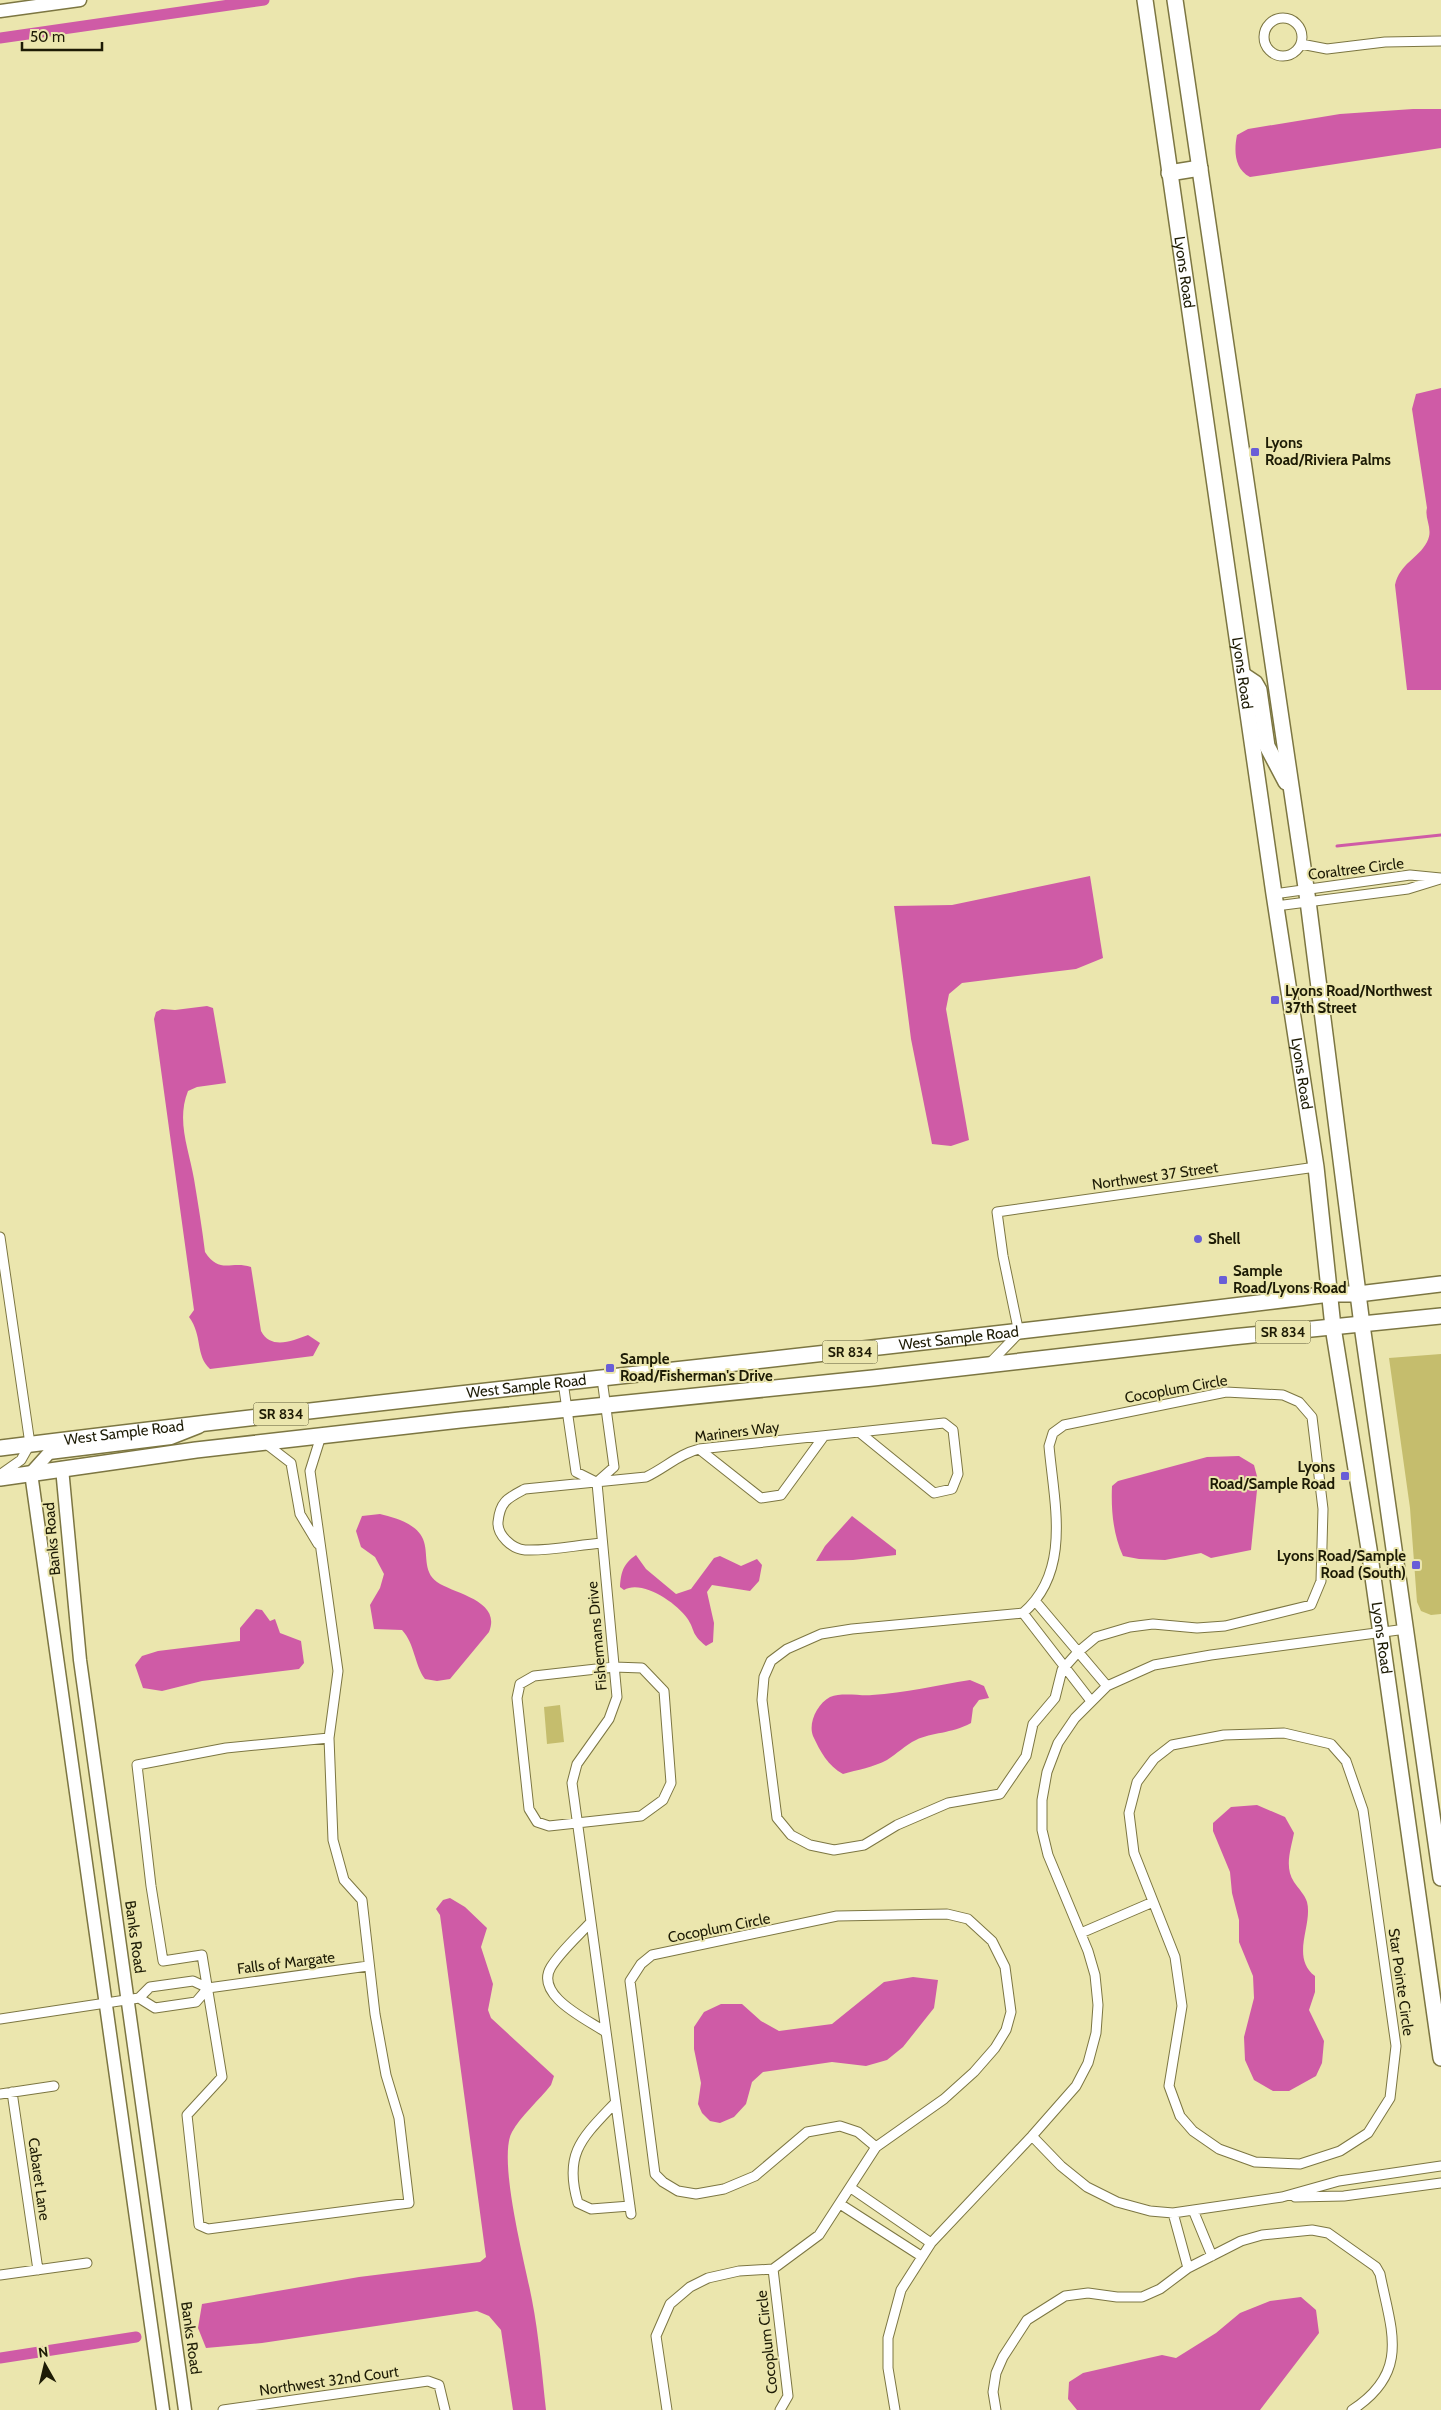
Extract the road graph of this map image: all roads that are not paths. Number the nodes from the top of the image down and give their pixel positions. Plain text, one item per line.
1 (80, 0) edge
2 (1145, 0) edge
3 (1175, 0) edge
4 (0, 11) edge
5 (1441, 41) edge
6 (1301, 44) junction
7 (1200, 168) junction
8 (1169, 172) junction
9 (1243, 675) junction
10 (1292, 794) junction
11 (1441, 878) edge
12 (1307, 895) junction
13 (1275, 900) junction
14 (1316, 1167) junction
15 (0, 1237) edge
16 (1441, 1284) edge
17 (1330, 1294) junction
18 (1358, 1294) junction
19 (1441, 1316) edge
20 (1362, 1326) junction
21 (1333, 1327) junction
22 (1019, 1333) junction
23 (988, 1366) junction
24 (602, 1379) junction
25 (563, 1382) junction
26 (606, 1404) junction
27 (567, 1408) junction
28 (208, 1423) junction
29 (859, 1432) junction
30 (321, 1436) junction
31 (824, 1436) junction
32 (265, 1442) junction
33 (30, 1444) junction
34 (0, 1448) edge
35 (699, 1449) junction
36 (62, 1468) junction
37 (31, 1473) junction
38 (0, 1476) edge
39 (597, 1483) junction
40 (602, 1543) junction
41 (319, 1547) junction
42 (1036, 1602) junction
43 (1023, 1613) junction
44 (1406, 1630) junction
45 (1381, 1633) junction
46 (1078, 1652) junction
47 (1066, 1666) junction
48 (614, 1667) junction
49 (1107, 1686) junction
50 (1091, 1701) junction
51 (329, 1738) junction
52 (576, 1824) junction
53 (1441, 1878) edge
54 (1154, 1902) junction
55 (590, 1923) junction
56 (1081, 1933) junction
57 (368, 1966) junction
58 (208, 1988) junction
59 (133, 1999) junction
60 (106, 2003) junction
61 (0, 2019) edge
62 (604, 2031) junction
63 (1441, 2058) edge
64 (54, 2086) dead end
65 (12, 2092) junction
66 (0, 2094) edge
67 (615, 2103) junction
68 (1032, 2136) junction
69 (876, 2147) junction
70 (1441, 2166) edge
71 (1441, 2183) edge
72 (851, 2188) junction
73 (1282, 2197) junction
74 (840, 2204) junction
75 (1193, 2210) junction
76 (1173, 2213) junction
77 (931, 2242) junction
78 (921, 2256) junction
79 (1212, 2256) junction
80 (87, 2263) dead end
81 (1188, 2268) junction
82 (773, 2269) junction
83 (38, 2270) junction
84 (0, 2275) edge
85 (785, 2409) edge
86 (163, 2410) edge
87 (185, 2410) edge
88 (223, 2410) edge
89 (445, 2410) edge
90 (667, 2410) edge
91 (895, 2410) edge
92 (996, 2410) edge
93 (1352, 2410) edge

1 - 4 street
2 - 8 main road, Lyons Road
3 - 7 main road, Lyons Road
5 - 6 street
6 - 6 street
7 - 8 main road
7 - 10 main road, Lyons Road
8 - 9 main road, Lyons Road
9 - 10 main road
9 - 13 main road, Lyons Road
10 - 12 main road, Lyons Road
11 - 12 street, Coraltree Circle
11 - 12 street, Coraltree Circle
12 - 13 street, Coraltree Circle
12 - 18 main road, Lyons Road
13 - 14 main road, Lyons Road
14 - 17 main road, Lyons Road
14 - 22 street, Northwest 37 Street
15 - 33 street
16 - 18 main road, West Sample Road / SR 834
17 - 18 main road, West Sample Road / SR 834
17 - 21 main road, Lyons Road
17 - 22 main road, West Sample Road / SR 834
18 - 20 main road, Lyons Road
19 - 20 main road, West Sample Road / SR 834
20 - 21 main road, West Sample Road / SR 834
20 - 44 main road, Lyons Road
21 - 23 main road, West Sample Road / SR 834
21 - 45 main road, Lyons Road
22 - 23 street
22 - 24 main road, West Sample Road / SR 834
23 - 26 main road, West Sample Road / SR 834
24 - 25 main road, West Sample Road / SR 834
24 - 26 street
25 - 27 street
25 - 28 main road, West Sample Road / SR 834
26 - 27 main road, West Sample Road / SR 834
26 - 39 street
27 - 30 main road, West Sample Road / SR 834
27 - 39 street
28 - 33 main road, West Sample Road / SR 834
28 - 37 street
29 - 29 street, Mariners Way
29 - 31 street, Mariners Way
30 - 32 main road, West Sample Road / SR 834
30 - 41 street
31 - 35 street, Mariners Way
31 - 35 street
32 - 36 main road, West Sample Road / SR 834
32 - 41 street
33 - 34 main road, West Sample Road / SR 834
33 - 38 street
35 - 39 street, Mariners Way
36 - 37 main road, West Sample Road / SR 834
36 - 59 street, Banks Road
37 - 38 main road, West Sample Road / SR 834
37 - 60 street, Banks Road
39 - 40 street, Fishermans Drive
39 - 40 street, Mariners Way
40 - 48 street, Fishermans Drive
41 - 51 street
42 - 43 street, Cocoplum Circle
42 - 46 street
42 - 46 street, Cocoplum Circle
43 - 47 street
43 - 47 street, Cocoplum Circle
44 - 45 street
44 - 53 main road, Lyons Road
45 - 49 street
45 - 63 main road, Lyons Road
46 - 47 street, Cocoplum Circle
46 - 49 street
47 - 50 street
48 - 52 street, Fishermans Drive
48 - 52 street
48 - 52 street
49 - 50 street
50 - 56 street
51 - 57 street
51 - 58 street
52 - 55 street, Fishermans Drive
54 - 54 street, Star Pointe Circle
54 - 56 street
55 - 62 street, Fishermans Drive
55 - 62 street
56 - 68 street
57 - 58 street, Falls of Margate
57 - 58 street
58 - 59 street, Falls of Margate
58 - 59 street
59 - 60 street
59 - 87 street, Banks Road
60 - 61 street
60 - 86 street, Banks Road
62 - 67 street, Fishermans Drive
64 - 65 street
65 - 66 street
65 - 83 street, Cabaret Lane
67 - 67 street, Fishermans Drive
68 - 76 street
68 - 77 street
69 - 69 street, Cocoplum Circle
69 - 72 street, Cocoplum Circle
70 - 73 street
71 - 73 street
72 - 74 street, Cocoplum Circle
72 - 77 street
73 - 75 street
74 - 78 street
74 - 82 street, Cocoplum Circle
75 - 76 street
75 - 79 street
76 - 81 street
77 - 78 street
78 - 91 street
79 - 81 street
79 - 93 street
80 - 83 street
81 - 92 street
82 - 85 street, Cocoplum Circle
82 - 90 street, Cocoplum Circle
83 - 84 street
88 - 89 street, Northwest 32nd Court

